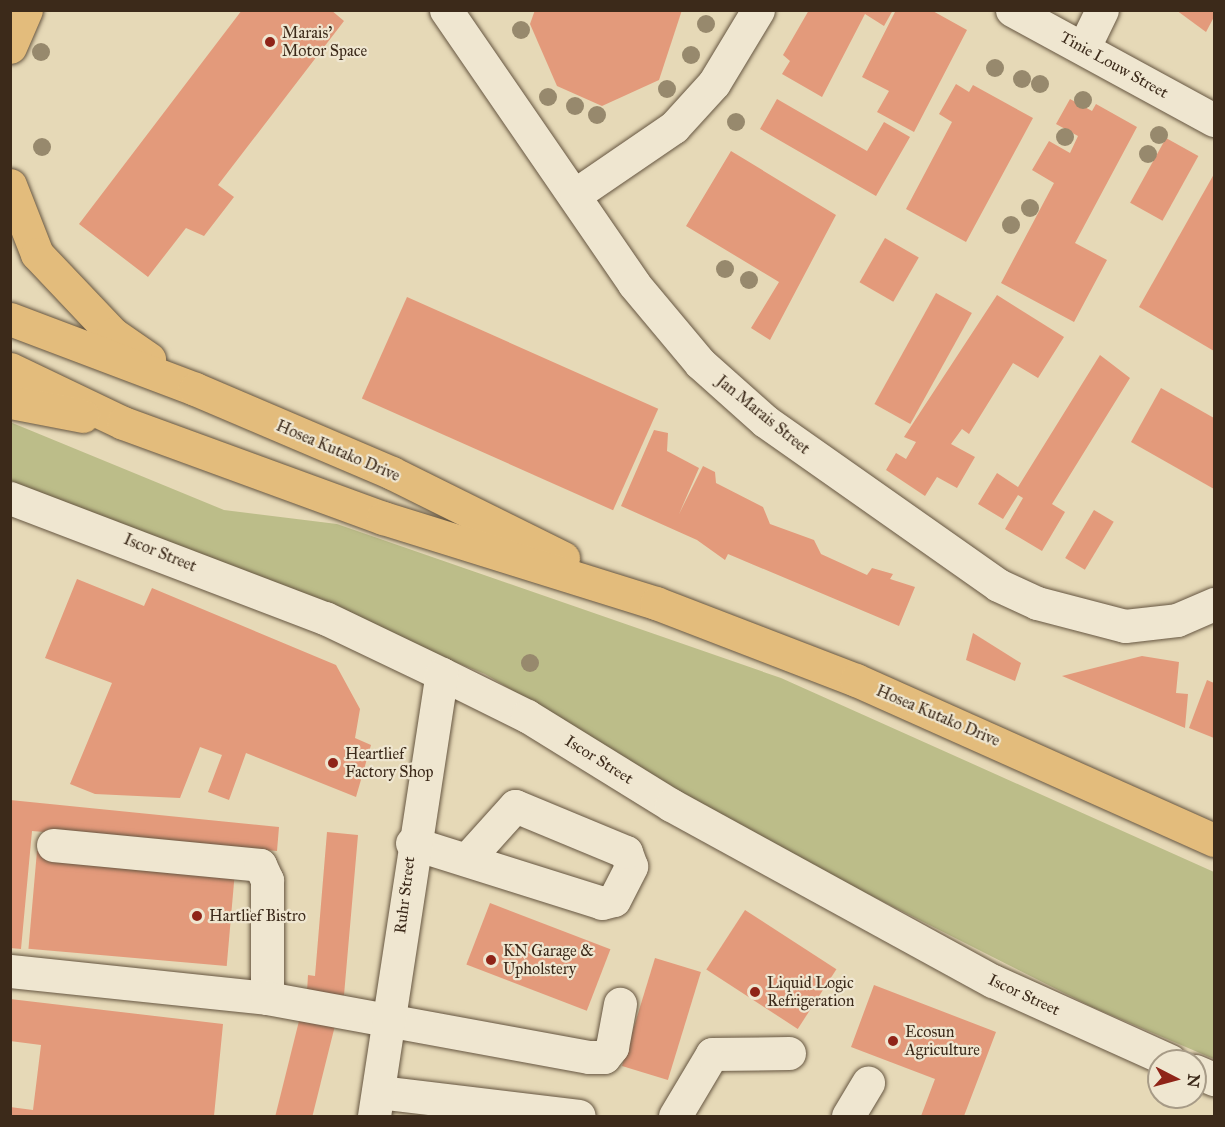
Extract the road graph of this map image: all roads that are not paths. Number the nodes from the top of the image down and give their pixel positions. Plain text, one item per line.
1 (26, 10) edge
2 (446, 10) edge
3 (758, 10) edge
4 (1012, 10) edge
5 (1102, 10) edge
6 (10, 47) edge
7 (1084, 47) junction
8 (1215, 120) edge
9 (10, 185) edge
10 (576, 194) junction
11 (10, 319) edge
12 (10, 369) edge
13 (195, 389) junction
14 (10, 402) edge
15 (123, 423) junction
16 (10, 498) edge
17 (656, 603) junction
18 (1215, 604) edge
19 (442, 674) junction
20 (1215, 840) edge
21 (412, 843) junction
22 (53, 845) dead end
23 (469, 857) dead end
24 (10, 971) edge
25 (267, 998) junction
26 (620, 1004) dead end
27 (390, 1022) junction
28 (1147, 1051) edge
29 (789, 1053) dead end
30 (868, 1083) dead end
31 (376, 1104) edge
32 (579, 1116) edge
33 (675, 1116) edge
34 (848, 1116) edge

1 - 6 main road
2 - 10 street, Jan Marais Street
3 - 10 street
4 - 7 street, Tinie Louw Street
5 - 7 street
7 - 8 street, Tinie Louw Street
9 - 13 main road
10 - 18 street, Jan Marais Street
11 - 13 main road, Hosea Kutako Drive
12 - 15 main road, Hosea Kutako Drive
13 - 17 main road, Hosea Kutako Drive
14 - 15 main road
15 - 17 main road, Hosea Kutako Drive
16 - 19 street, Iscor Street
17 - 20 main road, Hosea Kutako Drive
19 - 21 street, Ruhr Street
19 - 28 street, Iscor Street
21 - 23 street
21 - 27 street, Ruhr Street
22 - 25 street
24 - 25 street
25 - 27 street
26 - 27 street
27 - 31 street, Ruhr Street
29 - 33 street
30 - 34 street
31 - 32 street

